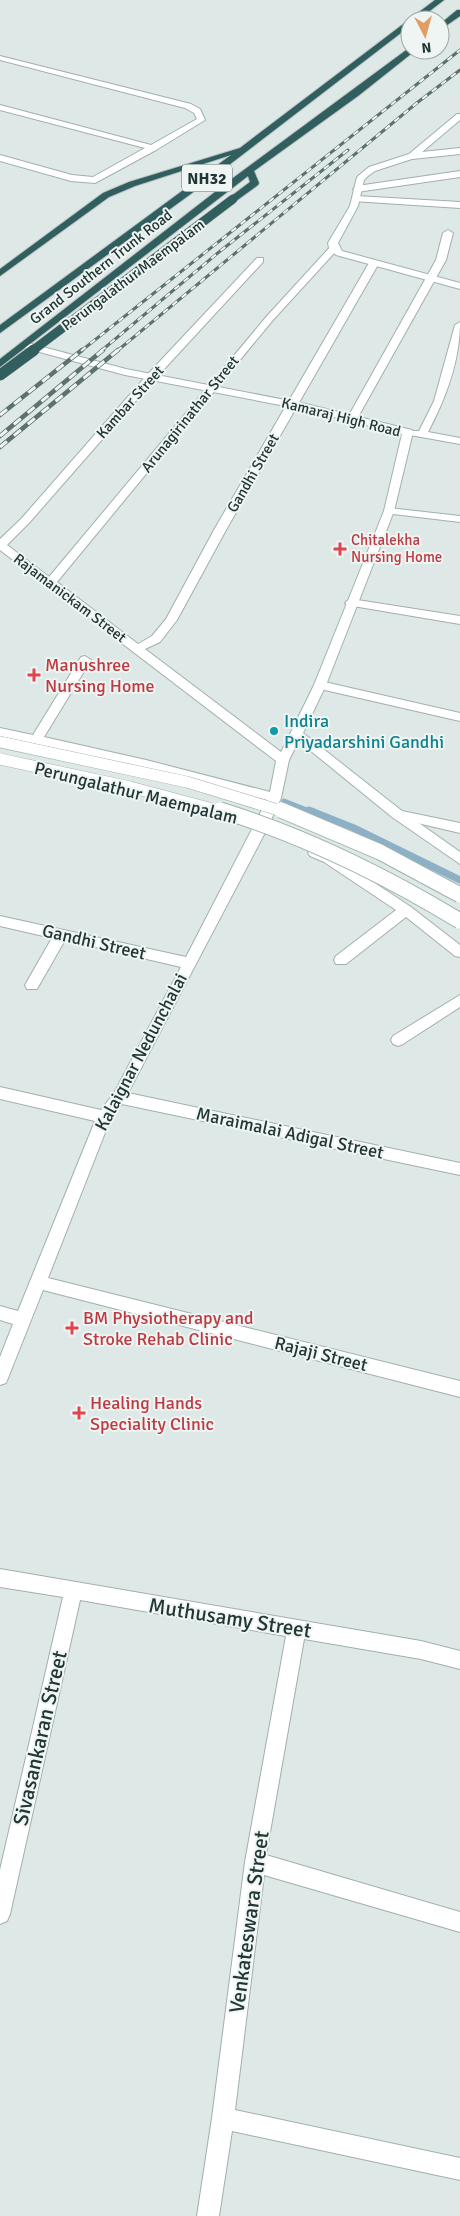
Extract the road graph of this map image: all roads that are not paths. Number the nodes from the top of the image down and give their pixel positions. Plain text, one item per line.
1 (440, 0) edge
2 (426, 10) edge
3 (460, 12) edge
4 (450, 20) edge
5 (400, 29) edge
6 (0, 58) edge
7 (400, 59) edge
8 (0, 107) edge
9 (460, 116) edge
10 (247, 147) junction
11 (153, 148) junction
12 (460, 151) edge
13 (412, 156) junction
14 (0, 158) edge
15 (250, 171) junction
16 (460, 174) edge
17 (356, 194) junction
18 (460, 205) edge
19 (448, 234) dead end
20 (334, 248) junction
21 (260, 260) dead end
22 (374, 263) junction
23 (0, 273) edge
24 (429, 279) junction
25 (460, 286) edge
26 (460, 325) edge
27 (0, 330) edge
28 (24, 345) junction
29 (0, 364) edge
30 (0, 374) edge
31 (152, 377) junction
32 (211, 389) junction
33 (292, 404) junction
34 (353, 417) junction
35 (408, 432) junction
36 (422, 434) junction
37 (460, 441) edge
38 (389, 511) junction
39 (460, 519) edge
40 (0, 545) edge
41 (50, 583) junction
42 (351, 604) junction
43 (460, 620) edge
44 (137, 649) junction
45 (85, 660) dead end
46 (320, 685) junction
47 (460, 718) edge
48 (0, 732) edge
49 (296, 734) junction
50 (36, 740) junction
51 (0, 742) edge
52 (0, 759) edge
53 (283, 760) junction
54 (0, 764) edge
55 (274, 798) junction
56 (396, 814) junction
57 (460, 828) edge
58 (260, 829) junction
59 (460, 859) edge
60 (460, 895) edge
61 (406, 910) junction
62 (0, 921) edge
63 (460, 921) edge
64 (61, 935) junction
65 (460, 952) edge
66 (341, 960) dead end
67 (188, 963) junction
68 (32, 985) dead end
69 (460, 1000) edge
70 (398, 1040) dead end
71 (0, 1093) edge
72 (119, 1098) junction
73 (104, 1117) junction
74 (460, 1169) edge
75 (37, 1282) junction
76 (0, 1313) edge
77 (23, 1320) junction
78 (0, 1378) edge
79 (460, 1389) edge
80 (0, 1578) edge
81 (73, 1592) junction
82 (296, 1629) junction
83 (460, 1660) edge
84 (255, 1862) junction
85 (0, 1914) edge
86 (460, 1922) edge
87 (223, 2118) junction
88 (460, 2169) edge
89 (208, 2216) edge

1 - 2 highway, Grand Southern Trunk Road / NH32
3 - 4 highway
5 - 10 highway, Grand Southern Trunk Road / NH32
6 - 11 street
7 - 15 highway, Grand Southern Trunk Road / NH32
8 - 11 street
9 - 13 street
10 - 23 highway
10 - 27 highway, Grand Southern Trunk Road / NH32
11 - 14 street
12 - 13 street
13 - 17 street
15 - 28 highway, Grand Southern Trunk Road / NH32
15 - 30 highway, Perungalathur Maempalam, bridge
16 - 17 street
17 - 18 street
17 - 20 street
19 - 24 street
20 - 22 street
20 - 32 street, Arunagirinathar Street
21 - 31 street, Kambar Street
22 - 24 street
22 - 33 street, Gandhi Street
24 - 25 street
24 - 34 street
26 - 36 street
28 - 29 highway, Grand Southern Trunk Road / NH32
28 - 31 street, Kamaraj High Road
31 - 32 street, Kamaraj High Road
31 - 40 street, Kambar Street
32 - 33 street, Kamaraj High Road
32 - 41 street, Arunagirinathar Street
33 - 34 street, Kamaraj High Road
33 - 44 street, Gandhi Street
34 - 35 street, Kamaraj High Road
35 - 36 street
35 - 38 street, Kamaraj High Road
36 - 37 street
38 - 39 street
38 - 42 street, Kamaraj High Road
40 - 41 street, Rajamanickam Street
41 - 44 street, Rajamanickam Street
42 - 43 street
42 - 46 street, Kamaraj High Road
44 - 53 street, Rajamanickam Street
45 - 50 street
46 - 47 street
46 - 49 street, Kamaraj High Road
48 - 50 street
49 - 53 street, Kalaignar Nedunchalai
49 - 56 street
50 - 55 street
51 - 60 street, Perungalathur Maempalam, bridge
52 - 63 street, Perungalathur Maempalam, bridge
53 - 55 street, Kalaignar Nedunchalai
54 - 58 street
55 - 58 street, Kalaignar Nedunchalai
56 - 57 street
56 - 59 street
58 - 61 street
58 - 67 street, Kalaignar Nedunchalai
61 - 65 street
61 - 66 street
62 - 64 street, Gandhi Street
64 - 67 street, Gandhi Street
64 - 68 street
67 - 72 street, Kalaignar Nedunchalai
69 - 70 street
71 - 73 street
72 - 73 street, Kalaignar Nedunchalai
72 - 74 street, Maraimalai Adigal Street
73 - 75 street, Kalaignar Nedunchalai
75 - 77 street, Kalaignar Nedunchalai
75 - 79 street, Rajaji Street
76 - 77 street
77 - 78 street, Kalaignar Nedunchalai
80 - 81 street, Muthusamy Street
81 - 82 street, Muthusamy Street
81 - 85 street, Sivasankaran Street
82 - 83 street, Muthusamy Street
82 - 84 street, Venkateswara Street
84 - 86 street
84 - 87 street, Venkateswara Street
87 - 88 street
87 - 89 street, Venkateswara Street

